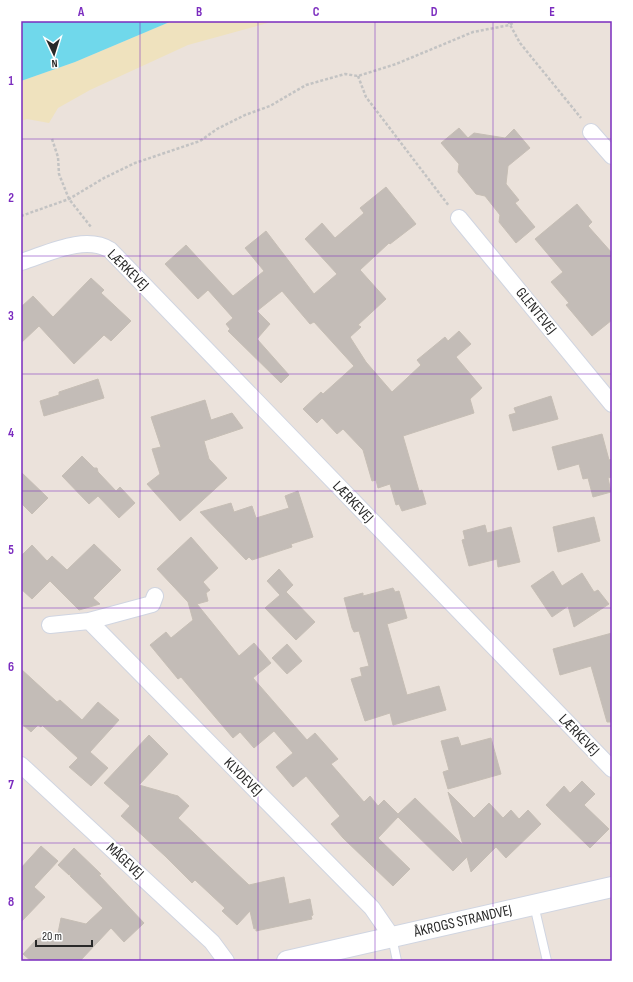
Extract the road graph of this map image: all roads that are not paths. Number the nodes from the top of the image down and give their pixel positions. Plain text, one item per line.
1 (591, 132) road end
2 (612, 156) edge
3 (459, 218) road end
4 (21, 262) edge
5 (612, 404) edge
6 (155, 596) dead end
7 (89, 621) junction
8 (50, 625) dead end
9 (21, 765) edge
10 (612, 769) edge
11 (612, 887) edge
12 (534, 905) junction
13 (392, 937) junction
14 (226, 961) edge
15 (287, 961) edge
16 (397, 961) edge
17 (547, 961) edge

1 - 2 street
3 - 5 street, GLENTEVEJ
4 - 10 street, LÆRKEVEJ
6 - 7 street
7 - 8 street
7 - 13 street, KLYDEVEJ
9 - 14 street, MÅGEVEJ
11 - 12 street, ÅKROGS STRANDVEJ
12 - 13 street, ÅKROGS STRANDVEJ
12 - 17 lane
13 - 15 street, ÅKROGS STRANDVEJ
13 - 16 lane

